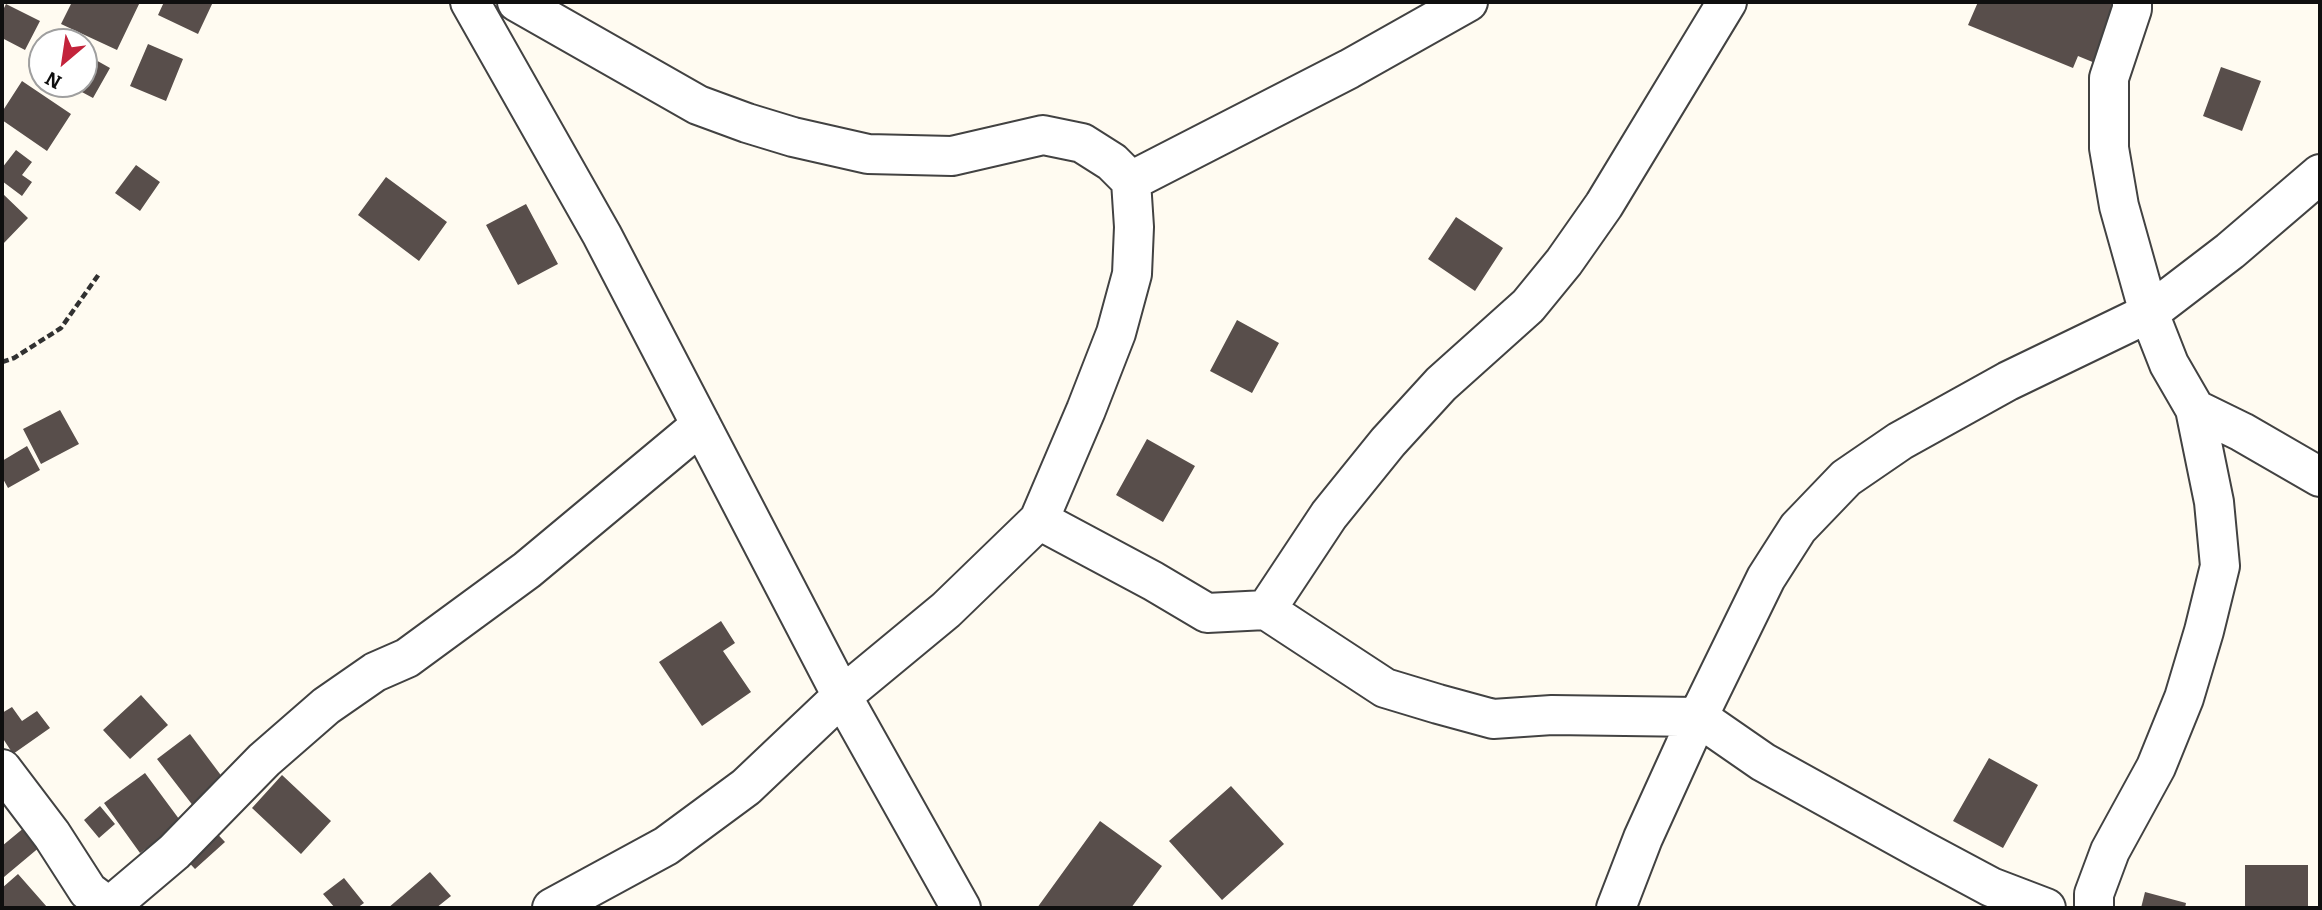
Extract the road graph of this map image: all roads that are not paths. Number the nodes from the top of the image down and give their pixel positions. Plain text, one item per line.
1 (470, 2) edge
2 (517, 2) edge
3 (1468, 2) edge
4 (1727, 2) edge
5 (2132, 2) edge
6 (2320, 174) edge
7 (1131, 181) junction
8 (2148, 313) junction
9 (2195, 409) junction
10 (701, 425) junction
11 (2320, 477) edge
12 (1039, 520) junction
13 (1266, 610) junction
14 (842, 696) junction
15 (1698, 717) junction
16 (2, 769) edge
17 (110, 907) edge
18 (552, 908) edge
19 (961, 908) edge
20 (1616, 908) edge
21 (2046, 908) edge
22 (2094, 908) edge

1 - 10 street
2 - 7 street
3 - 7 street
4 - 13 street
5 - 8 street
6 - 8 street
7 - 12 street
8 - 9 street
8 - 15 street
9 - 11 street
9 - 22 street
10 - 14 street
10 - 17 street
12 - 13 street
12 - 14 street
13 - 15 street
14 - 18 street
14 - 19 street
15 - 20 street
15 - 21 street
16 - 17 street

